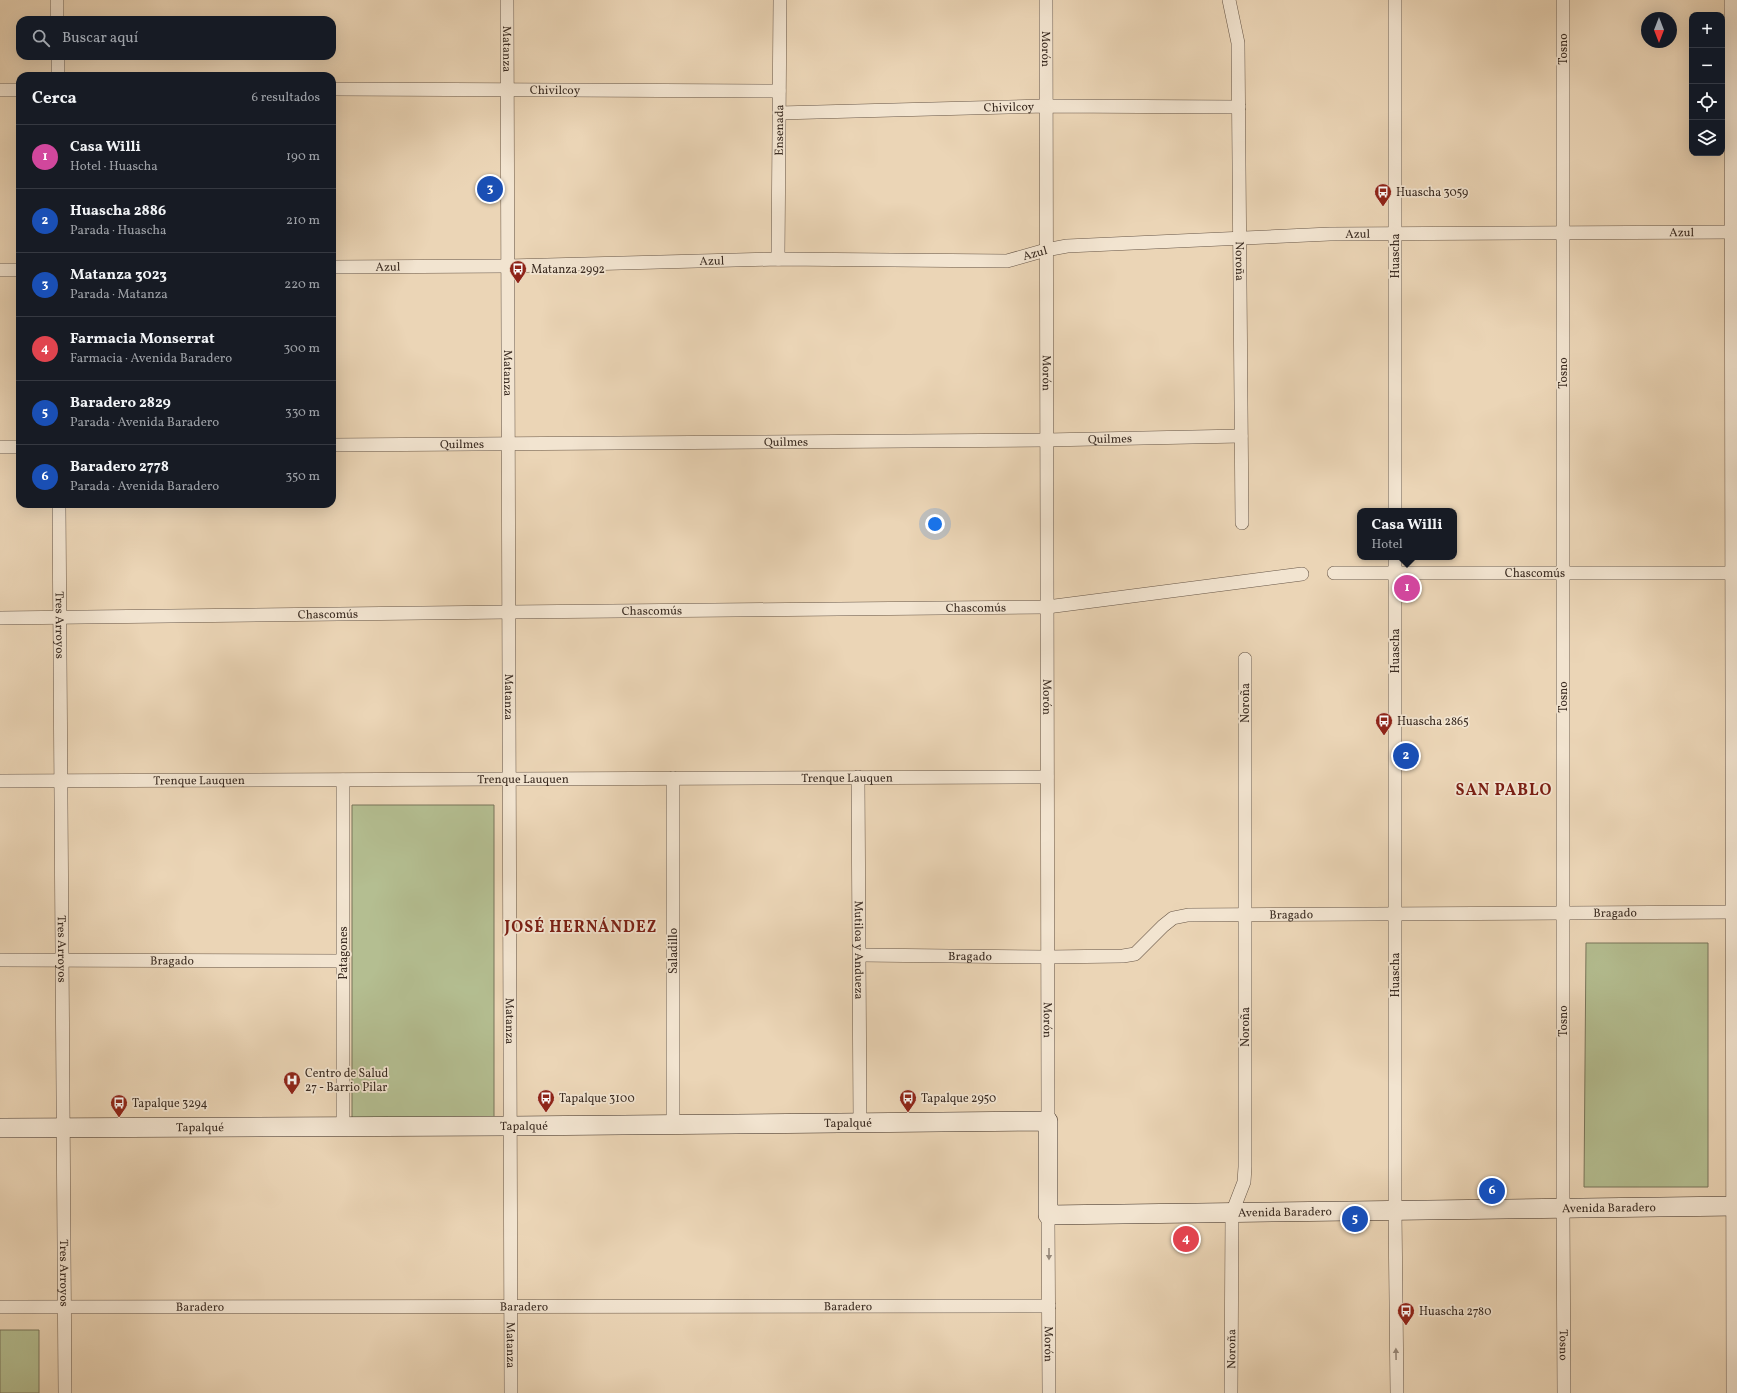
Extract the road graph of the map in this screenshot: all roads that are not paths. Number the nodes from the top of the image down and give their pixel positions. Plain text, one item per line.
1 (57, 0) edge
2 (507, 0) edge
3 (780, 0) edge
4 (1046, 0) edge
5 (1229, 0) edge
6 (1395, 0) edge
7 (1563, 0) edge
8 (1731, 0) edge
9 (57, 16) edge
10 (58, 60) edge
11 (58, 72) edge
12 (506, 89) junction
13 (0, 90) edge
14 (16, 90) edge
15 (336, 90) edge
16 (779, 91) junction
17 (1045, 106) junction
18 (1239, 107) junction
19 (779, 113) junction
20 (1734, 232) edge
21 (1395, 233) junction
22 (1563, 233) junction
23 (1240, 239) junction
24 (1046, 250) junction
25 (778, 259) junction
26 (507, 266) junction
27 (336, 268) edge
28 (0, 270) edge
29 (16, 270) edge
30 (1241, 436) junction
31 (1046, 440) junction
32 (507, 444) junction
33 (336, 445) edge
34 (0, 447) edge
35 (16, 447) edge
36 (59, 508) edge
37 (1395, 508) edge
38 (1242, 523) dead end
39 (1395, 560) edge
40 (1334, 573) dead end
41 (1395, 573) junction
42 (1563, 573) junction
43 (1734, 573) edge
44 (1302, 574) dead end
45 (1047, 607) junction
46 (508, 612) junction
47 (60, 617) junction
48 (0, 618) edge
49 (1246, 659) dead end
50 (1047, 776) junction
51 (858, 777) junction
52 (673, 778) junction
53 (508, 779) junction
54 (343, 780) junction
55 (0, 781) edge
56 (61, 781) junction
57 (1734, 912) edge
58 (1396, 913) junction
59 (1563, 913) junction
60 (1246, 914) junction
61 (860, 955) junction
62 (1048, 957) junction
63 (62, 959) junction
64 (0, 960) edge
65 (343, 961) junction
66 (1048, 1121) junction
67 (860, 1123) junction
68 (673, 1125) junction
69 (510, 1126) junction
70 (343, 1127) junction
71 (0, 1128) edge
72 (63, 1128) junction
73 (1735, 1206) edge
74 (1563, 1208) junction
75 (1395, 1211) junction
76 (1232, 1213) junction
77 (1048, 1215) junction
78 (510, 1306) junction
79 (1049, 1306) junction
80 (0, 1307) edge
81 (64, 1307) junction
82 (65, 1393) edge
83 (511, 1393) edge
84 (1048, 1393) edge
85 (1231, 1393) edge
86 (1397, 1393) edge
87 (1564, 1393) edge
88 (1734, 1393) edge

1 - 9 street
2 - 12 street, Matanza
3 - 16 street, Ensenada
4 - 17 street, Morón
5 - 18 street, Noroña
6 - 21 street, Huascha
7 - 22 street, Tosno
8 - 20 street
10 - 11 street
12 - 15 street, Chivilcoy
12 - 16 street, Chivilcoy
12 - 26 street, Matanza
13 - 14 street
16 - 19 street, Ensenada
17 - 18 street, Chivilcoy
17 - 19 street, Chivilcoy
17 - 24 street, Morón
18 - 23 street, Noroña
19 - 25 street, Ensenada
20 - 22 street, Azul
20 - 43 street
21 - 22 street, Azul
21 - 23 street, Azul
21 - 37 street, Huascha
22 - 42 street, Tosno
23 - 24 street, Azul
23 - 30 street, Noroña
24 - 25 street, Azul
24 - 31 street, Morón
25 - 26 street, Azul
26 - 27 street, Azul
26 - 32 street, Matanza
28 - 29 street
30 - 31 street, Quilmes
30 - 38 street, Noroña
31 - 32 street, Quilmes
31 - 45 street, Morón
32 - 33 street, Quilmes
32 - 46 street, Matanza
34 - 35 street
36 - 47 street, Tres Arroyos
39 - 41 street, Huascha
40 - 41 street, Chascomús
41 - 42 street, Chascomús
41 - 58 street, Huascha
42 - 43 street, Chascomús
42 - 59 street, Tosno
43 - 57 street
44 - 45 street, Chascomús
45 - 46 street, Chascomús
45 - 50 street, Morón
46 - 47 street, Chascomús
46 - 53 street, Matanza
47 - 48 street, Chascomús
47 - 56 street, Tres Arroyos
49 - 60 street, Noroña
50 - 51 street, Trenque Lauquen
50 - 62 street, Morón
51 - 52 street, Trenque Lauquen
51 - 61 street, Mutiloa y Andueza
52 - 53 street, Trenque Lauquen
52 - 68 street, Saladillo
53 - 54 street, Trenque Lauquen
53 - 69 street, Matanza
54 - 56 street, Trenque Lauquen
54 - 65 street, Patagones
55 - 56 street, Trenque Lauquen
56 - 63 street, Tres Arroyos
57 - 59 street, Bragado
57 - 73 street
58 - 59 street, Bragado
58 - 60 street, Bragado
58 - 75 street, Huascha
59 - 74 street, Tosno
60 - 62 street, Bragado
60 - 76 street, Noroña
61 - 62 street, Bragado
61 - 67 street, Mutiloa y Andueza
62 - 66 street, Morón
63 - 64 street, Bragado
63 - 65 street, Bragado
63 - 72 street, Tres Arroyos
65 - 70 street, Patagones
66 - 67 main road, Tapalqué
66 - 77 main road, Morón
67 - 68 main road, Tapalqué
68 - 69 main road, Tapalqué
69 - 70 main road, Tapalqué
69 - 78 street, Matanza
70 - 72 main road, Tapalqué
71 - 72 main road, Tapalqué
72 - 81 street, Tres Arroyos
73 - 74 main road, Avenida Baradero
73 - 88 street
74 - 75 main road, Avenida Baradero
74 - 87 street, Tosno
75 - 76 main road, Avenida Baradero
86 -> 75 street, Huascha
76 - 77 main road, Avenida Baradero
76 - 85 street, Noroña
77 -> 79 street, Morón
78 - 79 street, Baradero
78 - 81 street, Baradero
78 - 83 street, Matanza
79 - 84 street, Morón
80 - 81 street, Baradero
81 - 82 street, Tres Arroyos

